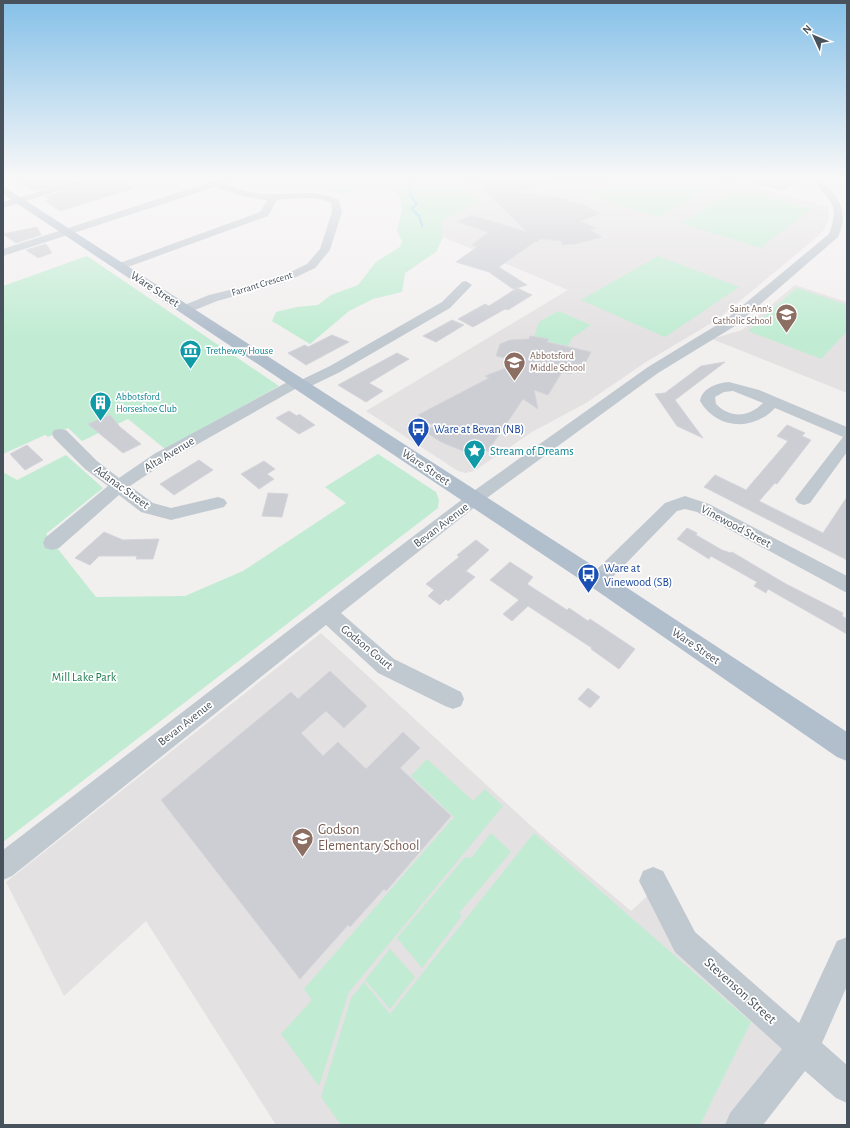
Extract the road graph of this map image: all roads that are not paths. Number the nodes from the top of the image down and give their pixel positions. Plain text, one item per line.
1 (73, 231) edge
2 (218, 231) edge
3 (331, 231) edge
4 (836, 231) edge
5 (69, 232) junction
6 (3, 253) edge
7 (121, 266) junction
8 (466, 285) dead end
9 (186, 309) junction
10 (300, 384) junction
11 (772, 401) dead end
12 (847, 433) edge
13 (60, 434) dead end
14 (847, 441) edge
15 (119, 486) junction
16 (804, 498) dead end
17 (474, 499) junction
18 (218, 503) dead end
19 (52, 542) dead end
20 (598, 580) junction
21 (847, 585) edge
22 (327, 612) junction
23 (453, 699) dead end
24 (847, 748) edge
25 (3, 867) edge
26 (652, 881) dead end
27 (847, 951) edge
28 (802, 1048) junction
29 (847, 1087) edge
30 (742, 1125) edge

1 - 5 street
2 - 7 street
3 - 9 street, Farrant Crescent
4 - 17 street, Bevan Avenue
5 - 6 street
5 - 7 main road, Ware Street
7 - 9 main road, Ware Street
8 - 10 street, Alta Avenue
9 - 10 main road, Ware Street
10 - 15 street, Alta Avenue
10 - 17 main road, Ware Street
11 - 12 street
13 - 15 street, Adanac Street
14 - 16 street
15 - 18 street, Adanac Street
15 - 19 street, Alta Avenue
17 - 20 main road, Ware Street
17 - 22 street, Bevan Avenue
20 - 21 street, Vinewood Street
20 - 24 main road, Ware Street
22 - 23 street, Godson Court
22 - 25 street, Bevan Avenue
26 - 28 street, Stevenson Street
27 - 28 street
28 - 29 street, Stevenson Street
28 - 30 street

